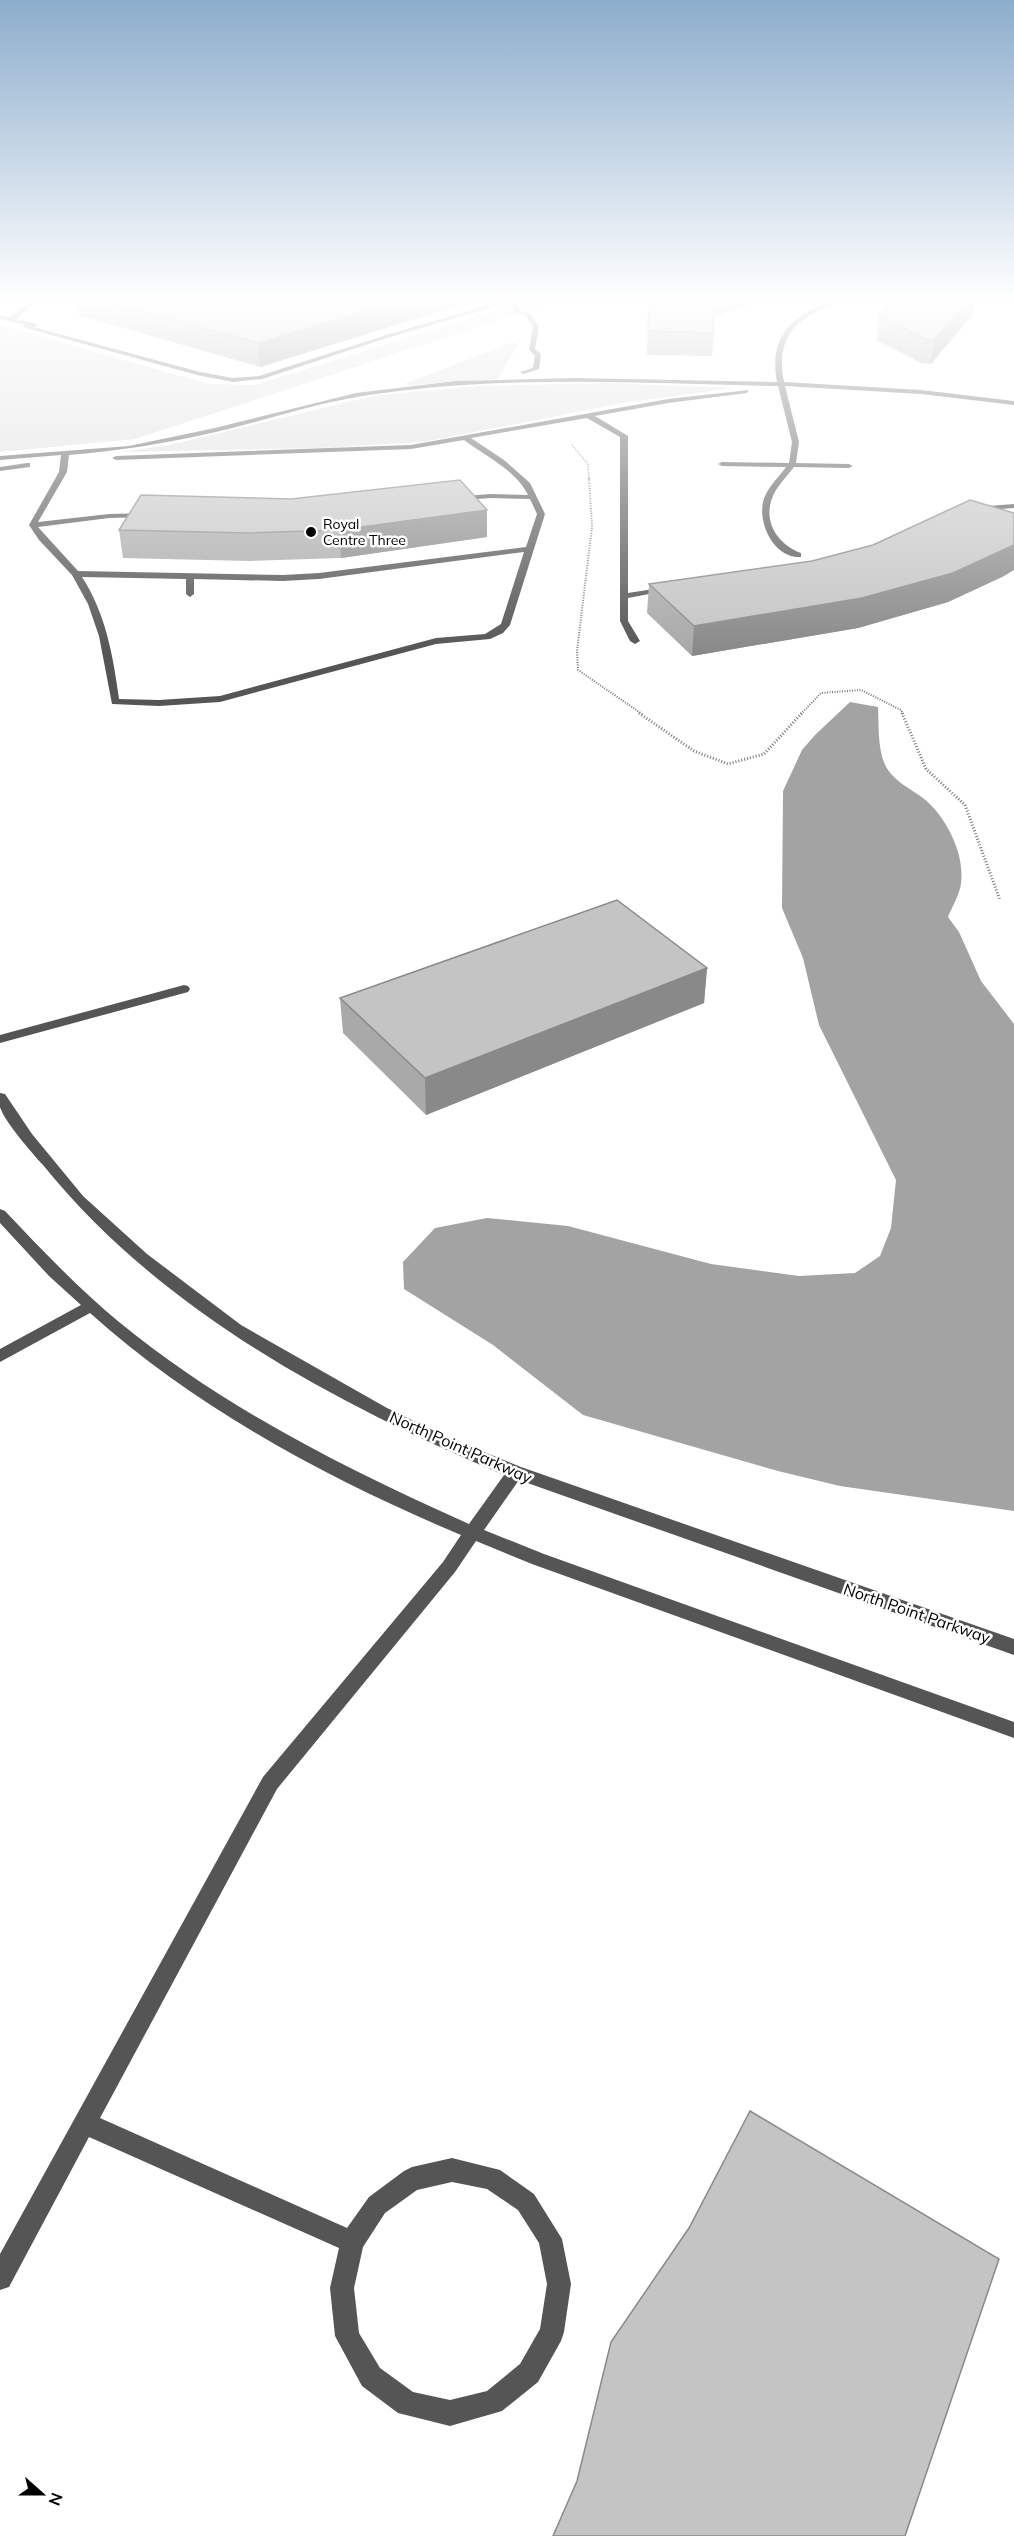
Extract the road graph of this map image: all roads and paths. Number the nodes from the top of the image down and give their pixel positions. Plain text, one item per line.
1 (271, 415) edge
2 (586, 415) edge
3 (588, 415) edge
4 (788, 415) edge
5 (467, 439) junction
6 (572, 445) dead end
7 (65, 456) junction
8 (0, 458) edge
9 (722, 464) dead end
10 (791, 465) junction
11 (849, 466) dead end
12 (0, 469) edge
13 (532, 497) junction
14 (441, 501) edge
15 (1014, 506) edge
16 (969, 510) edge
17 (159, 516) edge
18 (33, 525) junction
19 (531, 549) junction
20 (798, 555) dead end
21 (76, 574) junction
22 (190, 576) junction
23 (681, 588) edge
24 (190, 594) dead end
25 (625, 596) junction
26 (634, 641) dead end
27 (1000, 900) dead end
28 (184, 989) dead end
29 (0, 1039) edge
30 (0, 1097) edge
31 (0, 1214) edge
32 (91, 1306) junction
33 (0, 1356) edge
34 (515, 1472) junction
35 (473, 1534) junction
36 (1014, 1647) edge
37 (1014, 1730) edge
38 (84, 2122) junction
39 (352, 2242) junction
40 (0, 2278) edge

1 - 7 street
2 - 5 street
3 - 25 street
4 - 10 street
5 - 7 street
5 - 13 street
6 - 27 path
7 - 8 street
7 - 12 street
7 - 18 street
9 - 10 street
10 - 11 street
10 - 20 street
13 - 14 street
13 - 19 street
15 - 16 street
17 - 18 street
18 - 21 street
19 - 21 street
19 - 22 street
21 - 22 street
22 - 24 street
23 - 25 street
25 - 26 street
28 - 29 street
30 - 34 street, North Point Parkway
31 - 32 street
32 - 33 street
32 - 35 street
34 - 35 street
34 - 36 street, North Point Parkway
35 - 37 street
35 - 38 street
38 - 39 street
38 - 40 street
39 - 39 street

